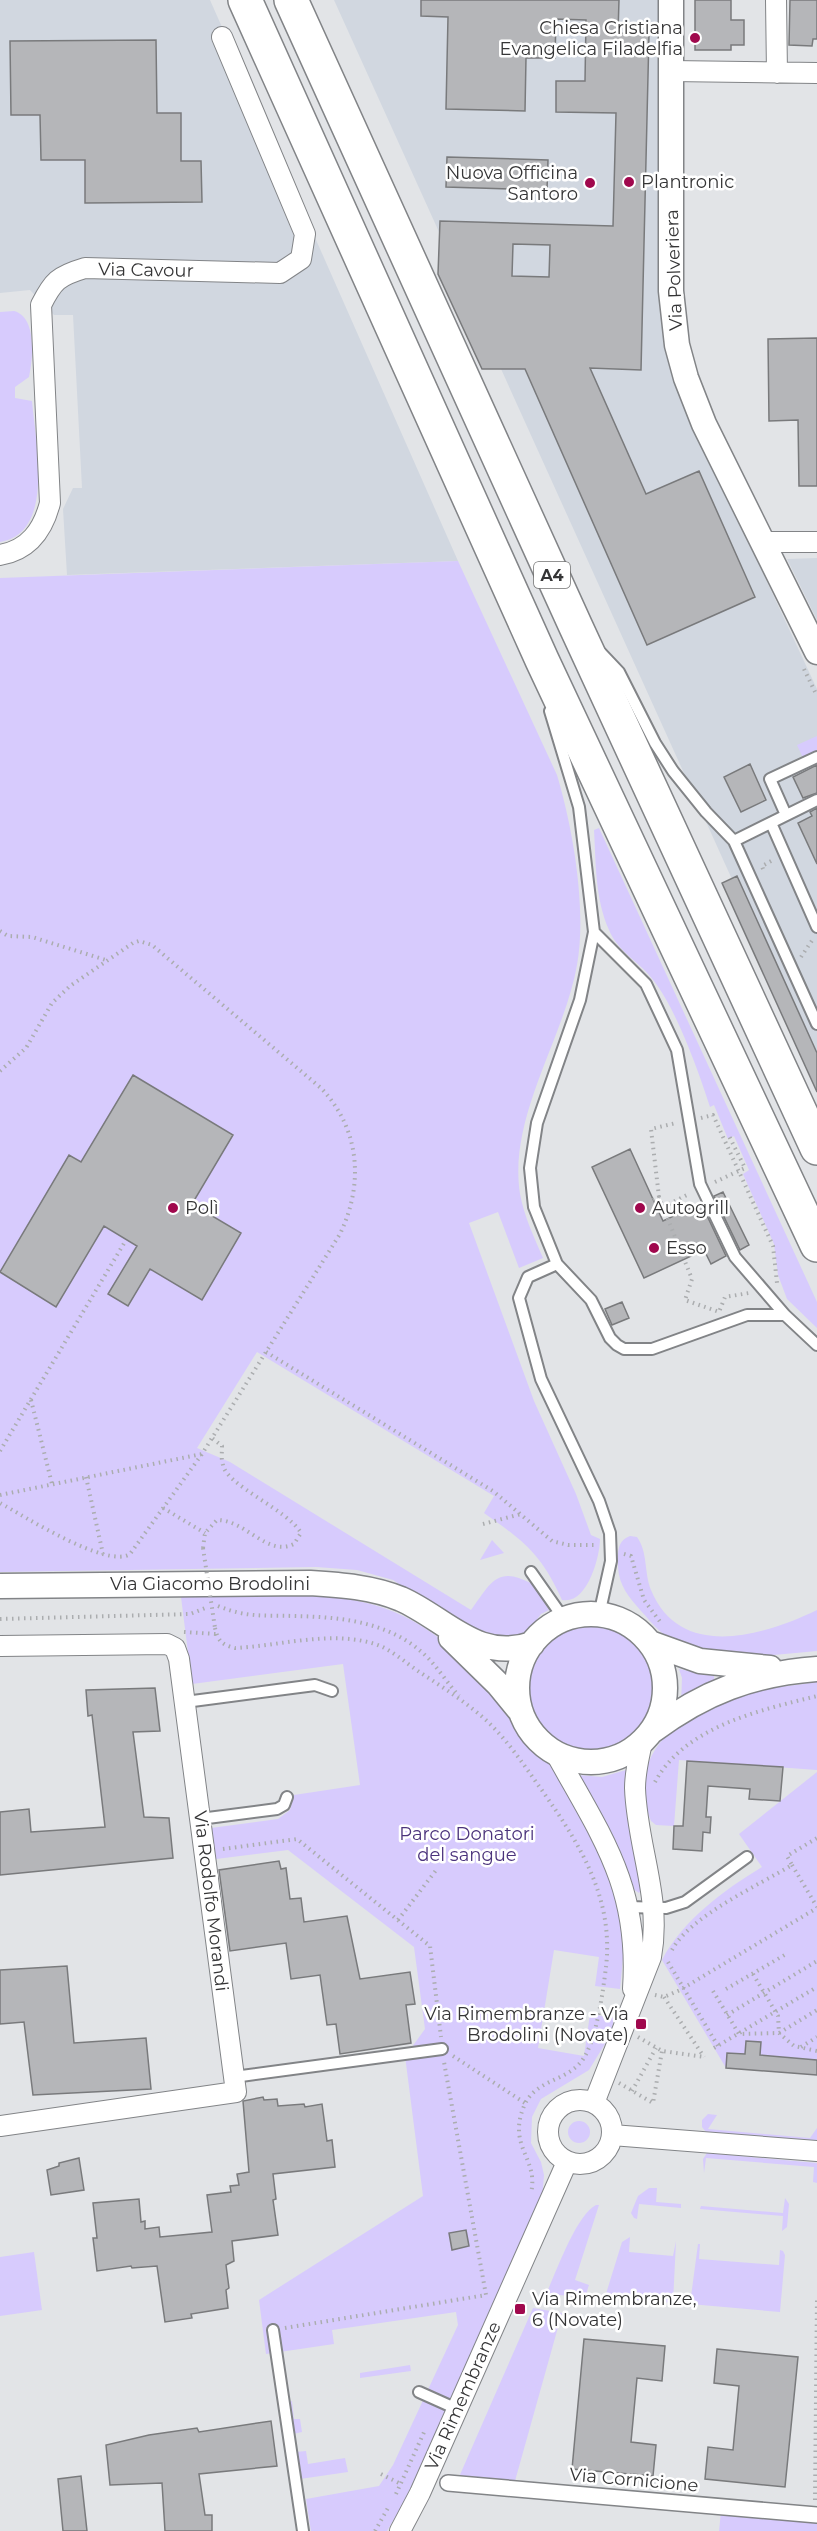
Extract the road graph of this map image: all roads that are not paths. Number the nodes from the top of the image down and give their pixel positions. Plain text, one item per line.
1 (245, 0) edge
2 (291, 0) edge
3 (671, 0) edge
4 (776, 0) edge
5 (222, 37) dead end
6 (671, 71) junction
7 (777, 73) junction
8 (817, 74) edge
9 (763, 542) junction
10 (817, 542) edge
11 (0, 555) edge
12 (576, 627) junction
13 (817, 652) edge
14 (543, 660) junction
15 (817, 757) edge
16 (817, 800) edge
17 (786, 815) junction
18 (771, 823) junction
19 (734, 841) junction
20 (817, 927) edge
21 (594, 932) junction
22 (817, 1024) edge
23 (817, 1148) edge
24 (817, 1245) edge
25 (557, 1264) junction
26 (785, 1315) junction
27 (817, 1345) edge
28 (531, 1572) dead end
29 (0, 1586) edge
30 (416, 1606) junction
31 (599, 1615) junction
32 (564, 1619) junction
33 (656, 1634) junction
34 (532, 1644) junction
35 (0, 1646) edge
36 (806, 1670) edge
37 (332, 1691) dead end
38 (185, 1702) junction
39 (521, 1712) junction
40 (646, 1737) junction
41 (556, 1754) junction
42 (287, 1797) dead end
43 (200, 1819) junction
44 (747, 1857) dead end
45 (628, 1907) junction
46 (655, 1907) junction
47 (642, 1996) junction
48 (442, 2049) road end
49 (234, 2077) junction
50 (594, 2103) junction
51 (0, 2126) edge
52 (612, 2135) junction
53 (817, 2151) edge
54 (567, 2162) junction
55 (273, 2330) road end
56 (419, 2392) dead end
57 (457, 2409) junction
58 (448, 2483) dead end
59 (816, 2515) edge
60 (303, 2531) edge
61 (400, 2531) edge

1 - 14 highway, A4
2 - 12 highway, A4
3 - 6 street, Via Polveriera
4 - 7 street
5 - 11 street, Via Cavour
6 - 7 street
6 - 9 street, Via Polveriera
7 - 8 street
9 - 10 street
9 - 13 street, Via Polveriera
12 - 19 lane
12 - 23 highway, A4
14 - 21 lane
14 - 24 highway, A4
15 - 17 lane
16 - 17 lane
17 - 18 lane
18 - 19 lane
18 - 20 lane
19 - 22 lane
21 - 25 lane
21 - 26 lane
25 - 26 lane
25 - 31 lane
26 - 27 lane
28 - 32 lane
29 - 30 street, Via Giacomo Brodolini
30 - 34 street, Via Giacomo Brodolini
30 - 39 street, Via Giacomo Brodolini
31 - 32 street
31 - 33 street
32 - 34 street
33 - 36 street
33 - 40 street
34 - 39 street
35 - 38 street, Via Rodolfo Morandi
36 - 40 street
37 - 38 lane
38 - 43 street, Via Rodolfo Morandi
39 - 41 street
40 - 41 street
40 - 46 street
41 - 45 street
42 - 43 lane
43 - 49 street, Via Rodolfo Morandi
44 - 46 lane
45 - 46 lane
45 - 47 street
46 - 47 street
47 - 50 street
48 - 49 lane
49 - 51 street
50 - 52 street
50 - 54 street
52 - 53 street
52 - 54 street
54 - 57 street, Via Rimembranze
55 - 60 lane
56 - 57 lane
57 - 61 street, Via Rimembranze
58 - 59 street, Via Cornicione

